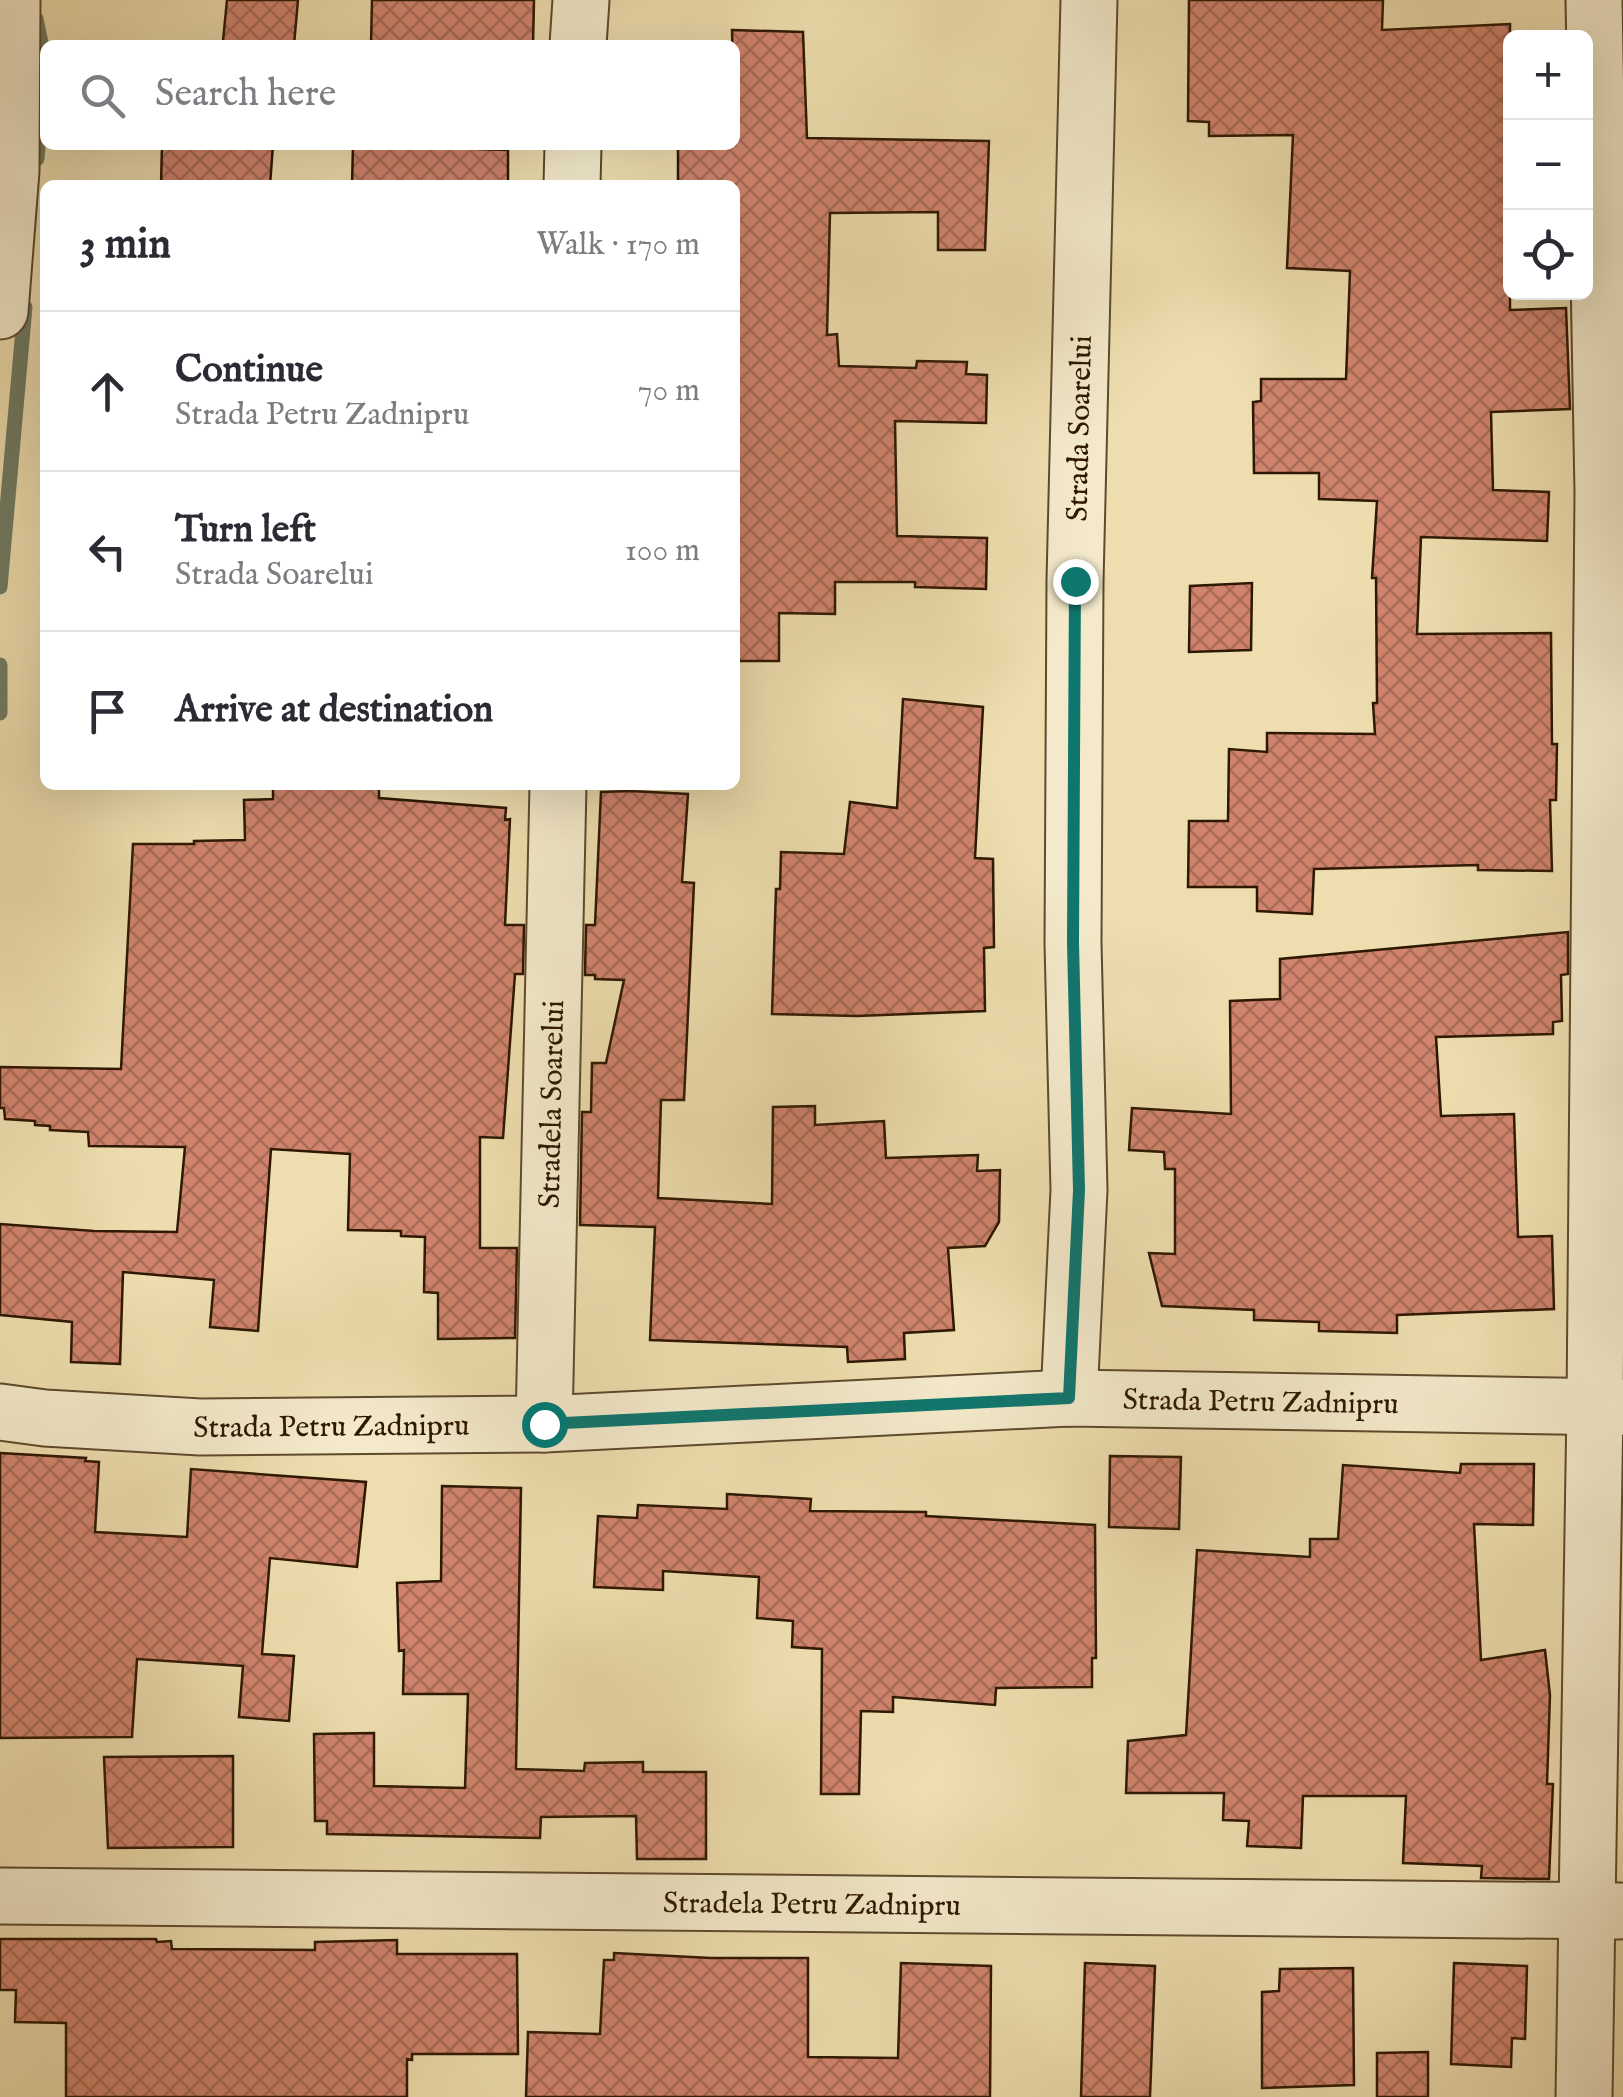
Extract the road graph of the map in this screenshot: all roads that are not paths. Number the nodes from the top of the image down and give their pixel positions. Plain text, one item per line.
1 (12, 0) edge
2 (581, 0) edge
3 (1090, 0) edge
4 (1594, 0) edge
5 (578, 40) edge
6 (573, 150) edge
7 (572, 180) edge
8 (0, 310) edge
9 (558, 790) edge
10 (1069, 1398) junction
11 (1609, 1407) edge
12 (0, 1412) edge
13 (544, 1424) junction
14 (0, 1896) edge
15 (1604, 1911) edge
16 (1584, 2097) edge

1 - 8 street
2 - 5 street
3 - 10 street, Strada Soarelui
4 - 11 street
6 - 7 street
9 - 13 street, Stradela Soarelui
10 - 11 street, Strada Petru Zadnipru
10 - 13 street, Strada Petru Zadnipru
11 - 15 street
12 - 13 street, Strada Petru Zadnipru
14 - 15 street, Stradela Petru Zadnipru
15 - 16 street

